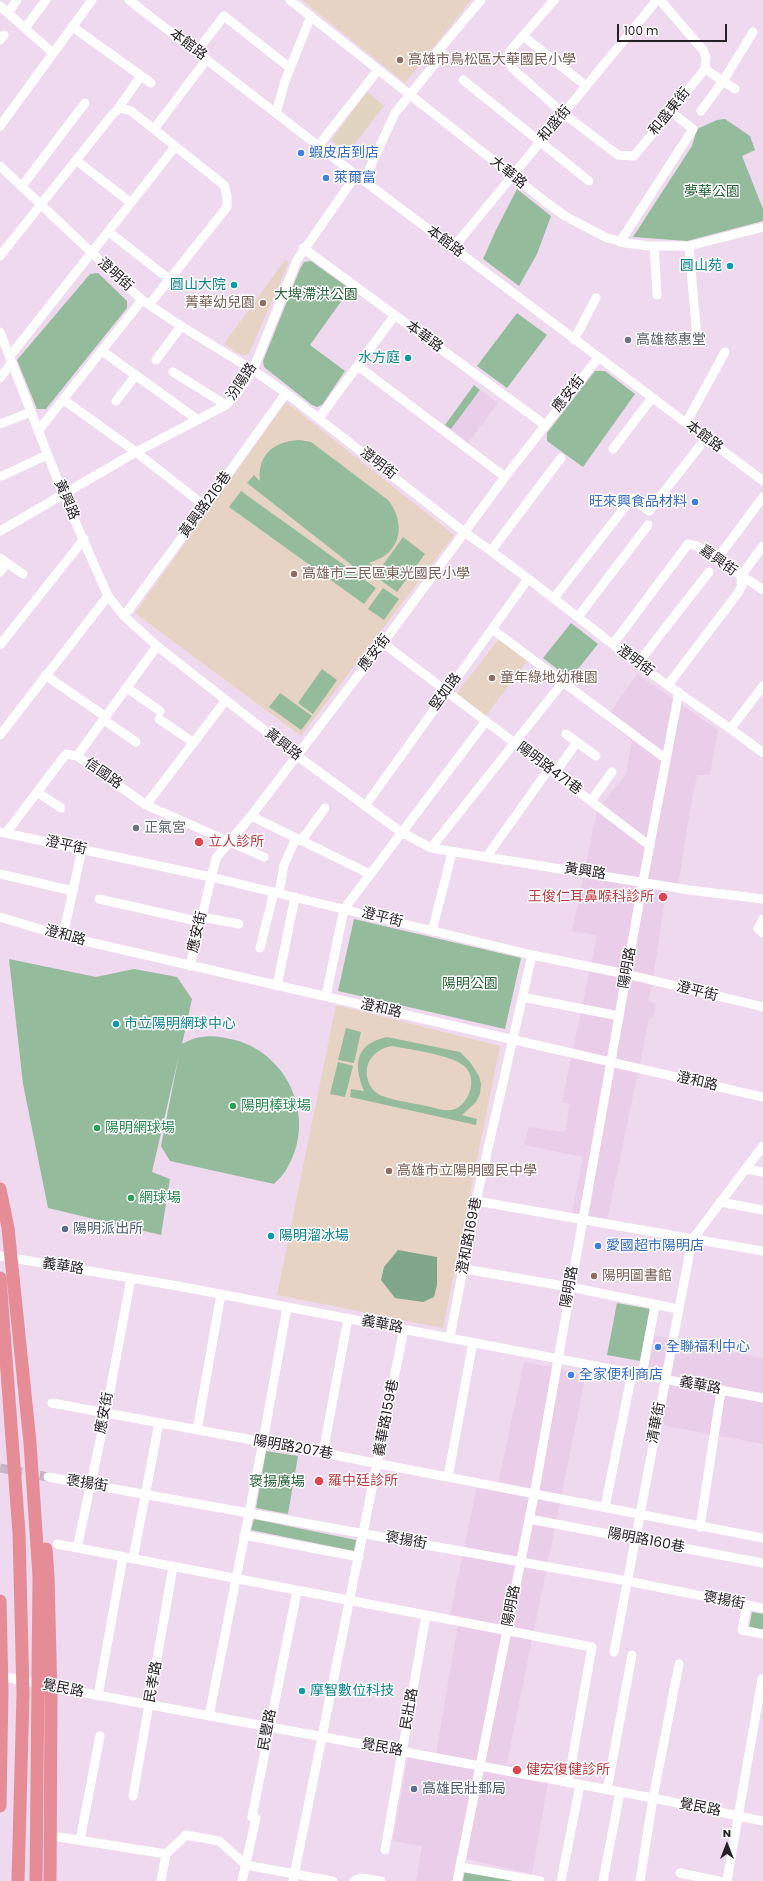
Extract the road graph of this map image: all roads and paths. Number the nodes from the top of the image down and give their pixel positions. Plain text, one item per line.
1 (17, 0) edge
2 (46, 0) edge
3 (92, 0) edge
4 (290, 0) edge
5 (481, 0) edge
6 (554, 0) edge
7 (656, 0) edge
8 (660, 0) edge
9 (134, 1) edge
10 (0, 6) edge
11 (8, 13) junction
12 (311, 16) junction
13 (73, 27) junction
14 (25, 28) junction
15 (753, 32) dead end
16 (523, 36) junction
17 (197, 52) junction
18 (53, 53) junction
19 (443, 54) dead end
20 (207, 59) junction
21 (290, 68) junction
22 (705, 69) junction
23 (378, 70) junction
24 (141, 76) junction
25 (463, 80) dead end
26 (723, 81) junction
27 (151, 83) dead end
28 (586, 86) junction
29 (735, 89) dead end
30 (407, 91) junction
31 (86, 103) dead end
32 (117, 110) junction
33 (701, 111) dead end
34 (671, 112) junction
35 (276, 113) junction
36 (564, 114) junction
37 (0, 126) edge
38 (154, 129) junction
39 (539, 143) junction
40 (318, 146) junction
41 (175, 147) junction
42 (76, 160) junction
43 (0, 166) edge
44 (512, 176) junction
45 (360, 178) junction
46 (589, 182) dead end
47 (22, 186) junction
48 (132, 203) junction
49 (40, 204) junction
50 (763, 226) edge
51 (109, 232) junction
52 (620, 242) junction
53 (654, 246) junction
54 (689, 246) junction
55 (303, 248) junction
56 (453, 248) junction
57 (92, 254) junction
58 (0, 256) edge
59 (169, 279) junction
60 (657, 295) dead end
61 (596, 298) dead end
62 (145, 302) junction
63 (395, 315) junction
64 (181, 326) junction
65 (0, 332) edge
66 (697, 338) dead end
67 (574, 340) junction
68 (102, 351) junction
69 (725, 352) dead end
70 (598, 358) junction
71 (11, 359) junction
72 (156, 360) dead end
73 (358, 366) junction
74 (253, 370) junction
75 (173, 372) dead end
76 (136, 375) junction
77 (0, 378) edge
78 (286, 393) junction
79 (652, 398) junction
80 (64, 400) junction
81 (116, 402) dead end
82 (226, 406) junction
83 (31, 412) junction
84 (320, 418) junction
85 (198, 420) junction
86 (686, 423) junction
87 (0, 424) edge
88 (545, 425) junction
89 (38, 430) junction
90 (706, 438) junction
91 (613, 449) dead end
92 (136, 452) junction
93 (47, 455) junction
94 (561, 458) dead end
95 (0, 477) edge
96 (506, 477) junction
97 (763, 481) edge
98 (63, 494) junction
99 (763, 497) edge
100 (205, 506) junction
101 (648, 525) dead end
102 (0, 529) edge
103 (464, 532) junction
104 (84, 540) junction
105 (763, 546) edge
106 (491, 551) junction
107 (717, 559) junction
108 (4, 561) edge
109 (0, 572) edge
110 (709, 572) dead end
111 (23, 574) dead end
112 (528, 579) junction
113 (741, 579) junction
114 (763, 590) edge
115 (108, 596) junction
116 (554, 598) junction
117 (124, 616) junction
118 (578, 617) junction
119 (492, 629) junction
120 (383, 643) junction
121 (0, 644) edge
122 (613, 644) junction
123 (157, 646) junction
124 (638, 664) junction
125 (45, 675) junction
126 (563, 682) junction
127 (668, 685) junction
128 (763, 686) edge
129 (127, 688) junction
130 (448, 691) junction
131 (679, 692) junction
132 (226, 700) junction
133 (105, 718) junction
134 (486, 721) junction
135 (730, 728) junction
136 (566, 734) dead end
137 (0, 735) edge
138 (136, 742) dead end
139 (194, 742) junction
140 (577, 742) junction
141 (515, 743) junction
142 (763, 753) edge
143 (296, 755) junction
144 (77, 756) junction
145 (596, 756) dead end
146 (666, 759) junction
147 (552, 771) junction
148 (612, 772) dead end
149 (38, 792) junction
150 (591, 801) junction
151 (146, 805) junction
152 (365, 806) junction
153 (61, 808) dead end
154 (325, 808) dead end
155 (251, 816) junction
156 (402, 832) junction
157 (3, 833) edge
158 (299, 839) junction
159 (230, 841) junction
160 (650, 846) junction
161 (431, 848) junction
162 (82, 849) junction
163 (452, 853) junction
164 (487, 856) junction
165 (264, 857) dead end
166 (0, 874) edge
167 (370, 874) junction
168 (211, 877) junction
169 (643, 881) junction
170 (73, 891) junction
171 (276, 892) junction
172 (295, 897) junction
173 (763, 899) edge
174 (99, 900) dead end
175 (344, 909) junction
176 (0, 917) edge
177 (763, 918) edge
178 (201, 920) junction
179 (239, 924) dead end
180 (432, 931) junction
181 (763, 933) edge
182 (63, 936) junction
183 (260, 948) dead end
184 (532, 955) junction
185 (190, 966) junction
186 (626, 974) junction
187 (277, 986) junction
188 (326, 996) junction
189 (522, 997) junction
190 (763, 1008) edge
191 (619, 1016) junction
192 (512, 1041) junction
193 (611, 1063) junction
194 (763, 1097) edge
195 (763, 1146) edge
196 (746, 1169) junction
197 (763, 1172) edge
198 (0, 1189) edge
199 (476, 1201) junction
200 (720, 1202) junction
201 (763, 1210) edge
202 (582, 1221) junction
203 (692, 1240) junction
204 (763, 1251) edge
205 (0, 1256) edge
206 (464, 1269) junction
207 (131, 1278) junction
208 (6, 1279) edge
209 (570, 1287) junction
210 (221, 1294) junction
211 (654, 1305) junction
212 (287, 1307) junction
213 (678, 1309) junction
214 (348, 1318) junction
215 (404, 1329) junction
216 (450, 1337) junction
217 (473, 1342) junction
218 (558, 1357) junction
219 (632, 1373) junction
220 (642, 1375) junction
221 (666, 1380) junction
222 (721, 1390) junction
223 (763, 1398) edge
224 (52, 1403) dead end
225 (106, 1413) junction
226 (159, 1423) junction
227 (197, 1430) junction
228 (263, 1442) junction
229 (323, 1453) junction
230 (378, 1464) junction
231 (48, 1477) tunnel mouth
232 (448, 1477) junction
233 (91, 1484) junction
234 (146, 1494) junction
235 (534, 1495) junction
236 (605, 1507) junction
237 (249, 1513) junction
238 (640, 1514) junction
239 (529, 1518) junction
240 (700, 1527) junction
241 (364, 1533) junction
242 (244, 1535) junction
243 (763, 1538) edge
244 (635, 1539) junction
245 (57, 1544) dead end
246 (77, 1548) junction
247 (123, 1557) junction
248 (359, 1557) junction
249 (133, 1559) junction
250 (520, 1562) junction
251 (763, 1563) edge
252 (173, 1567) junction
253 (235, 1578) junction
254 (627, 1581) junction
255 (297, 1590) junction
256 (0, 1601) edge
257 (350, 1601) junction
258 (747, 1605) junction
259 (763, 1608) edge
260 (426, 1615) junction
261 (507, 1631) junction
262 (763, 1634) edge
263 (614, 1652) dead end
264 (632, 1655) dead end
265 (679, 1664) dead end
266 (0, 1676) edge
267 (762, 1679) edge
268 (98, 1696) junction
269 (44, 1697) junction
270 (150, 1705) junction
271 (209, 1716) junction
272 (269, 1727) junction
273 (100, 1736) dead end
274 (323, 1737) junction
275 (403, 1752) junction
276 (480, 1766) junction
277 (568, 1783) junction
278 (580, 1785) junction
279 (607, 1790) junction
280 (620, 1792) junction
281 (133, 1796) dead end
282 (653, 1798) junction
283 (0, 1806) edge
284 (738, 1815) junction
285 (763, 1821) edge
286 (59, 1837) dead end
287 (80, 1840) junction
288 (384, 1850) dead end
289 (166, 1854) junction
290 (246, 1865) junction
291 (460, 1867) junction
292 (680, 1873) dead end
293 (293, 1878) edge
294 (18, 1881) edge
295 (36, 1881) edge
296 (50, 1881) edge
297 (161, 1881) edge
298 (242, 1881) edge
299 (333, 1881) edge
300 (354, 1881) edge
301 (381, 1881) edge
302 (457, 1881) edge
303 (540, 1881) edge
304 (561, 1881) edge
305 (603, 1881) edge
306 (640, 1881) edge
307 (719, 1881) edge
308 (727, 1881) edge

1 - 11 street
2 - 14 street
3 - 13 street
4 - 12 street, 大華路
5 - 30 street
6 - 16 street
7 - 28 street, 和盛街
8 - 22 street
9 - 17 street, 本館路
10 - 11 street
11 - 14 street
12 - 21 street
12 - 23 street, 大華路
13 - 18 street
13 - 24 street
14 - 18 street
15 - 26 street
16 - 28 street
16 - 36 street
17 - 20 street, 本館路
17 - 21 street
18 - 37 street
19 - 30 street
20 - 35 street, 本館路
20 - 38 street
21 - 35 street
22 - 26 street
22 - 34 street, 和盛東街
23 - 30 street, 大華路
23 - 40 street
24 - 27 street
24 - 32 street
25 - 39 street
26 - 29 street
26 - 33 street
28 - 36 street, 和盛街
30 - 44 street, 大華路
30 - 45 street, 汾陽路
31 - 47 street
32 - 38 street
32 - 42 street
34 - 36 street, 和盛東街
34 - 52 street
35 - 40 street, 本館路
36 - 39 street, 和盛街
38 - 41 street
39 - 44 street, 和盛街
39 - 46 street
40 - 45 street, 本館路
41 - 48 street
41 - 59 street
42 - 48 street
42 - 49 street
43 - 47 street, 澄明街
44 - 52 street, 大華路
44 - 56 street, 和盛街
45 - 55 street, 汾陽路
45 - 56 street, 本館路
47 - 49 street, 澄明街
48 - 51 street
49 - 57 street, 澄明街
49 - 58 street
50 - 54 street, 大華路
51 - 57 street
51 - 59 street
52 - 53 street, 大華路
53 - 54 street, 大華路
53 - 60 street
54 - 66 street
55 - 63 street, 本華路
55 - 74 street, 汾陽路
56 - 67 street, 本館路
57 - 62 street, 澄明街
57 - 71 street
59 - 62 street
61 - 67 street
62 - 64 street, 澄明街
62 - 68 street
63 - 73 street
63 - 88 street, 本華路
64 - 72 street
64 - 74 street, 澄明街
65 - 71 street, 黃興路
67 - 70 street, 本館路
68 - 76 street
68 - 80 street
69 - 86 street
70 - 79 street, 本館路
70 - 88 street, 應安街
71 - 77 street
71 - 83 street, 黃興路
73 - 84 street
73 - 96 street
74 - 78 street, 澄明街
74 - 82 street, 汾陽路
75 - 82 street
76 - 81 street
76 - 85 street
78 - 84 street, 澄明街
78 - 100 street, 黃興路216巷
79 - 86 street, 本館路
79 - 91 street
80 - 89 street
80 - 92 street
82 - 85 street, 汾陽路
83 - 87 street
83 - 89 street, 黃興路
84 - 103 street, 澄明街
85 - 92 street, 汾陽路
86 - 90 street, 本館路
88 - 96 street, 應安街
89 - 93 street, 黃興路
90 - 97 street, 本館路
90 - 116 street
92 - 98 street, 汾陽路
92 - 100 street
93 - 95 street
93 - 98 street, 黃興路
94 - 106 street
96 - 103 street, 應安街
98 - 102 street, 汾陽路
98 - 104 street, 黃興路
99 - 107 street
100 - 117 street, 黃興路216巷
101 - 118 street
103 - 106 street, 澄明街
103 - 120 street, 應安街
104 - 115 street, 黃興路
104 - 121 street
105 - 113 street
106 - 112 street, 澄明街
107 - 113 street, 嘉興街
107 - 122 street, 嘉興街
108 - 109 street
108 - 111 street
110 - 124 street
112 - 116 street, 澄明街
112 - 119 street, 堅如路
113 - 114 street
113 - 127 street, 嘉興街
115 - 117 street, 黃興路
115 - 125 street
116 - 118 street, 澄明街
117 - 123 street, 黃興路
118 - 122 street, 澄明街
119 - 126 street
119 - 130 street, 堅如路
120 - 130 street, 陽明路471巷
120 - 143 street, 應安街
122 - 124 street, 澄明街
123 - 129 street, 信國路
123 - 132 street, 黃興路
124 - 127 street, 澄明街
125 - 133 street
125 - 137 street
126 - 141 street
126 - 146 street
127 - 131 street, 澄明街
128 - 135 street
129 - 133 street, 信國路
129 - 139 street
130 - 134 street, 陽明路471巷
130 - 152 street, 堅如路
131 - 135 street, 澄明街
131 - 146 street, 陽明路
132 - 139 street
132 - 143 street, 黃興路
133 - 138 street
133 - 144 street, 信國路
134 - 141 street, 陽明路471巷
134 - 156 street
135 - 142 street, 澄明街
136 - 140 street
139 - 151 street
140 - 145 street
140 - 147 street
141 - 147 street, 陽明路471巷
141 - 161 street
143 - 152 street, 黃興路
143 - 155 street, 應安街
144 - 149 street
144 - 151 street, 信國路
146 - 160 street, 陽明路
147 - 150 street, 陽明路471巷
147 - 164 street
148 - 150 street
149 - 153 street
149 - 157 street
150 - 160 street, 陽明路471巷
151 - 159 street, 信國路
152 - 156 street, 黃興路
154 - 158 street
155 - 158 street
155 - 159 street, 應安街
156 - 161 street, 黃興路
156 - 167 street
157 - 162 street, 澄平街
158 - 167 street
158 - 171 street
159 - 165 street, 信國路
159 - 168 street, 應安街
160 - 169 street, 陽明路
161 - 163 street, 黃興路
162 - 168 street, 澄平街
162 - 170 street
163 - 164 street, 黃興路
163 - 180 street
164 - 169 street, 黃興路
166 - 170 street
167 - 175 street
168 - 171 street, 澄平街
168 - 178 street, 應安街
169 - 173 street, 黃興路
169 - 186 street, 陽明路
170 - 182 street
171 - 172 street, 澄平街
171 - 183 street
172 - 175 street, 澄平街
172 - 187 street
174 - 178 street
175 - 180 street, 澄平街
175 - 188 street
176 - 182 street, 澄和路
177 - 181 street
178 - 179 street
178 - 185 street, 應安街
180 - 184 street, 澄平街
182 - 185 street, 澄和路
184 - 186 street, 澄平街
184 - 189 street, 澄和路169巷
185 - 187 street, 澄和路
186 - 190 street, 澄平街
186 - 191 street, 陽明路
187 - 188 street, 澄和路
188 - 192 street, 澄和路
189 - 191 street
189 - 192 street, 澄和路169巷
191 - 193 street, 陽明路
192 - 193 street, 澄和路
192 - 199 street, 澄和路169巷
193 - 194 street, 澄和路
193 - 202 street, 陽明路
195 - 196 street, 清華街
196 - 197 street
196 - 200 street, 清華街
198 - 208 highway
199 - 202 street
199 - 206 street, 澄和路169巷
200 - 201 street
200 - 203 street, 清華街
202 - 203 street
202 - 209 street, 陽明路
203 - 204 street
203 - 213 street, 清華街
205 - 207 street, 義華路
206 - 209 street
206 - 216 street, 澄和路169巷
207 - 210 street, 義華路
207 - 225 street, 應安街
208 - 269 highway
208 - 294 highway
209 - 211 street
209 - 218 street, 陽明路
210 - 212 street, 義華路
210 - 227 street
211 - 213 street
211 - 220 street
212 - 214 street, 義華路
212 - 228 street
213 - 221 street, 清華街
214 - 215 street, 義華路
214 - 229 street
215 - 216 street, 義華路
215 - 230 street, 義華路159巷
216 - 217 street, 義華路
217 - 218 street, 義華路
217 - 232 street
218 - 219 street, 義華路
218 - 235 street, 陽明路
219 - 220 street, 義華路
219 - 236 street
220 - 221 street, 義華路
221 - 222 street, 義華路
221 - 238 street, 清華街
222 - 223 street, 義華路
222 - 240 street
224 - 225 street, 陽明路207巷
225 - 226 street, 陽明路207巷
225 - 233 street, 應安街
226 - 227 street, 陽明路207巷
226 - 234 street
227 - 228 street, 陽明路207巷
228 - 229 street, 陽明路207巷
228 - 237 street
229 - 230 street, 陽明路207巷
230 - 232 street, 陽明路207巷
230 - 241 street, 義華路159巷
231 - 233 street, 褒揚街
232 - 235 street, 陽明路207巷
233 - 234 street, 褒揚街
233 - 246 street, 應安街
234 - 237 street, 褒揚街
234 - 249 street
235 - 236 street, 陽明路207巷
235 - 239 street, 陽明路
236 - 238 street, 陽明路207巷
237 - 241 street, 褒揚街
237 - 242 street
238 - 240 street, 陽明路207巷
238 - 244 street, 清華街
239 - 244 street, 陽明路160巷
239 - 250 street, 陽明路
240 - 243 street, 陽明路207巷
241 - 248 street, 義華路159巷
241 - 250 street, 褒揚街
242 - 248 street
242 - 253 street
244 - 251 street, 陽明路160巷
244 - 254 street, 清華街
245 - 246 street
246 - 247 street
247 - 249 street
247 - 268 street
248 - 257 street, 義華路159巷
249 - 252 street
250 - 254 street, 褒揚街
250 - 261 street, 陽明路
252 - 253 street
252 - 270 street, 民孝路
253 - 255 street
253 - 271 street
254 - 258 street, 褒揚街
254 - 263 street, 清華街
255 - 257 street
255 - 272 street, 民豐路
256 - 283 highway
257 - 260 street
257 - 274 street, 義華路159巷
258 - 259 street, 褒揚街
258 - 262 street
260 - 261 street
260 - 275 street, 民壯路
261 - 276 street, 陽明路
261 - 277 street
264 - 279 street
265 - 282 street
266 - 268 street, 覺民路
267 - 284 street
268 - 270 street, 覺民路
269 - 295 highway
269 - 296 highway
270 - 271 street, 覺民路
270 - 281 street, 民孝路
271 - 272 street, 覺民路
272 - 274 street, 覺民路
272 - 290 street, 民豐路
273 - 287 street
274 - 275 street, 覺民路
274 - 293 street, 義華路159巷
275 - 276 street, 覺民路
275 - 288 street, 民壯路
276 - 277 street, 覺民路
276 - 291 street, 陽明路
277 - 278 street, 覺民路
278 - 279 street, 覺民路
278 - 304 street
279 - 280 street, 覺民路
280 - 282 street, 覺民路
280 - 305 street
282 - 284 street, 覺民路
282 - 306 street
284 - 285 street, 覺民路
284 - 308 street
286 - 287 street
287 - 289 street
289 - 290 street
289 - 297 street
290 - 293 street
290 - 298 street, 民豐路
291 - 302 street, 陽明路
291 - 303 street
292 - 307 street
293 - 299 street
300 - 301 street

